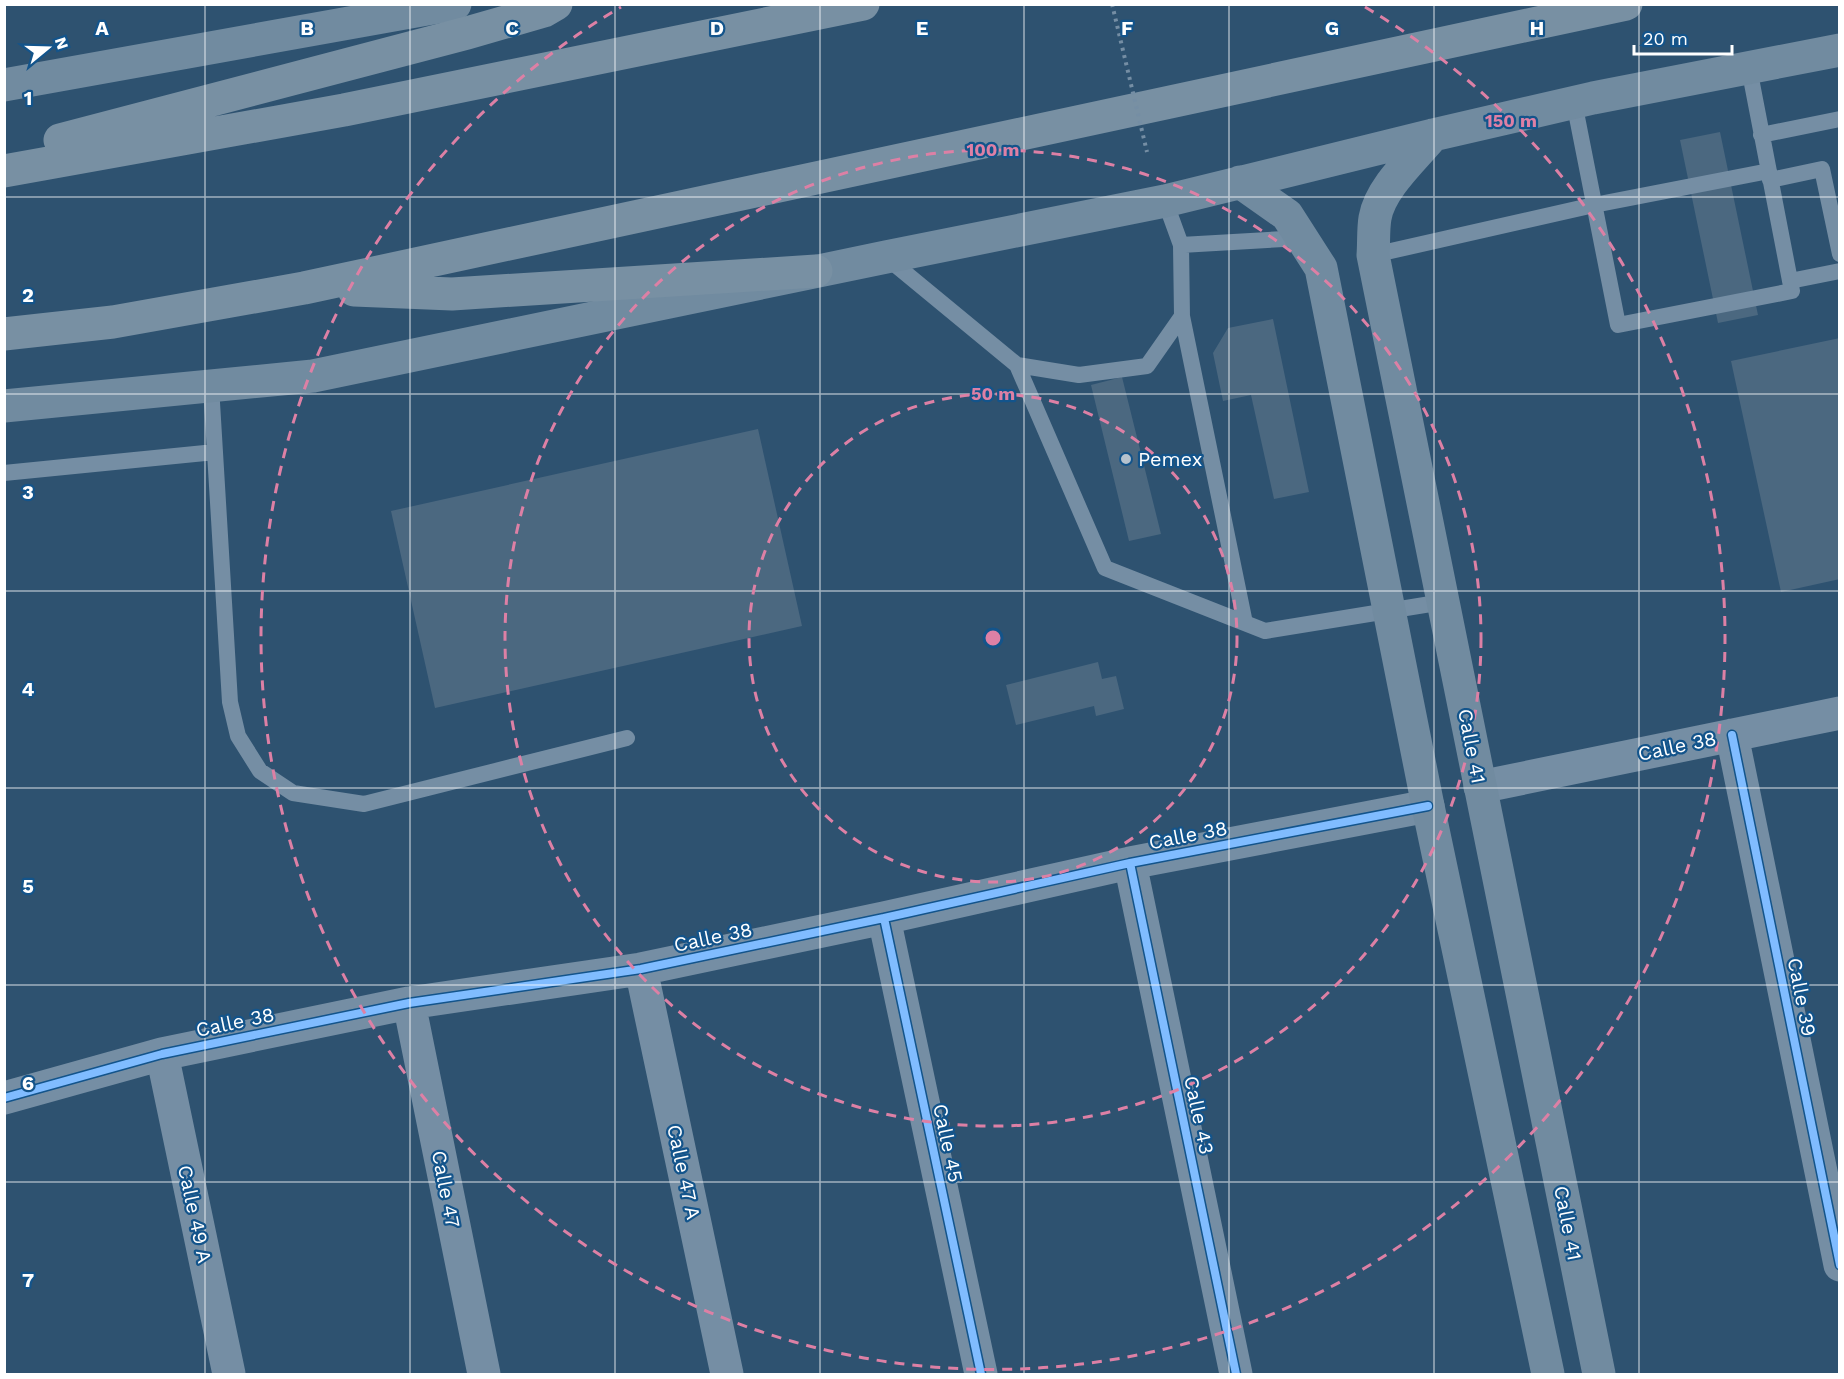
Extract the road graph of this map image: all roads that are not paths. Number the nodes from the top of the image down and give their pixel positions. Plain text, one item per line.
1 (455, 4) edge
2 (556, 4) edge
3 (863, 4) edge
4 (1626, 4) edge
5 (1839, 50) edge
6 (1749, 68) junction
7 (4, 85) edge
8 (1574, 102) junction
9 (1839, 119) edge
10 (1433, 135) junction
11 (1761, 135) junction
12 (4, 152) edge
13 (4, 171) edge
14 (1769, 175) junction
15 (1240, 182) junction
16 (1165, 201) junction
17 (1594, 205) junction
18 (1302, 238) junction
19 (1182, 245) junction
20 (1839, 254) edge
21 (1373, 255) junction
22 (886, 257) junction
23 (816, 271) junction
24 (1839, 271) edge
25 (1790, 281) junction
26 (304, 288) junction
27 (1182, 316) junction
28 (4, 334) edge
29 (1017, 364) junction
30 (211, 386) junction
31 (4, 406) edge
32 (215, 452) junction
33 (4, 473) edge
34 (1443, 602) junction
35 (1389, 612) junction
36 (1245, 623) junction
37 (1839, 713) edge
38 (1732, 735) junction
39 (627, 738) dead end
40 (1480, 787) junction
41 (1428, 806) junction
42 (1130, 863) junction
43 (884, 918) junction
44 (641, 969) junction
45 (409, 1003) junction
46 (162, 1054) junction
47 (4, 1098) edge
48 (1839, 1265) edge
49 (229, 1374) edge
50 (484, 1374) edge
51 (727, 1374) edge
52 (981, 1374) edge
53 (1236, 1374) edge
54 (1548, 1374) edge
55 (1599, 1374) edge

1 - 7 main road
2 - 12 highway
3 - 13 highway
4 - 26 highway
5 - 6 main road
6 - 8 main road
6 - 11 lane
8 - 10 main road
8 - 17 lane
9 - 11 lane
10 - 15 main road
10 - 21 main road, Calle 41
11 - 14 lane
14 - 17 lane
14 - 20 lane
14 - 25 lane
15 - 16 main road
15 - 18 main road
16 - 19 lane
16 - 22 main road
17 - 21 lane
17 - 25 lane
18 - 19 lane
18 - 35 main road
19 - 27 lane
21 - 34 main road, Calle 41
22 - 23 main road
22 - 29 lane
23 - 26 highway
23 - 30 main road
24 - 25 lane
26 - 28 highway
27 - 29 lane
27 - 36 lane
29 - 36 lane
30 - 31 main road
30 - 32 lane
32 - 33 lane
32 - 39 lane
34 - 35 lane
34 - 40 main road, Calle 41
35 - 36 lane
35 - 41 main road
37 - 38 street, Calle 38
38 - 40 street, Calle 38
38 - 48 street, Calle 39
40 - 55 main road, Calle 41
41 - 42 street, Calle 38
41 - 54 main road
42 - 43 street, Calle 38
42 - 53 street, Calle 43
43 - 44 street, Calle 38
43 - 52 street, Calle 45
44 - 45 street, Calle 38
44 - 51 street, Calle 47 A
45 - 46 street, Calle 38
45 - 50 street, Calle 47
46 - 47 street, Calle 38
46 - 49 street, Calle 49 A

